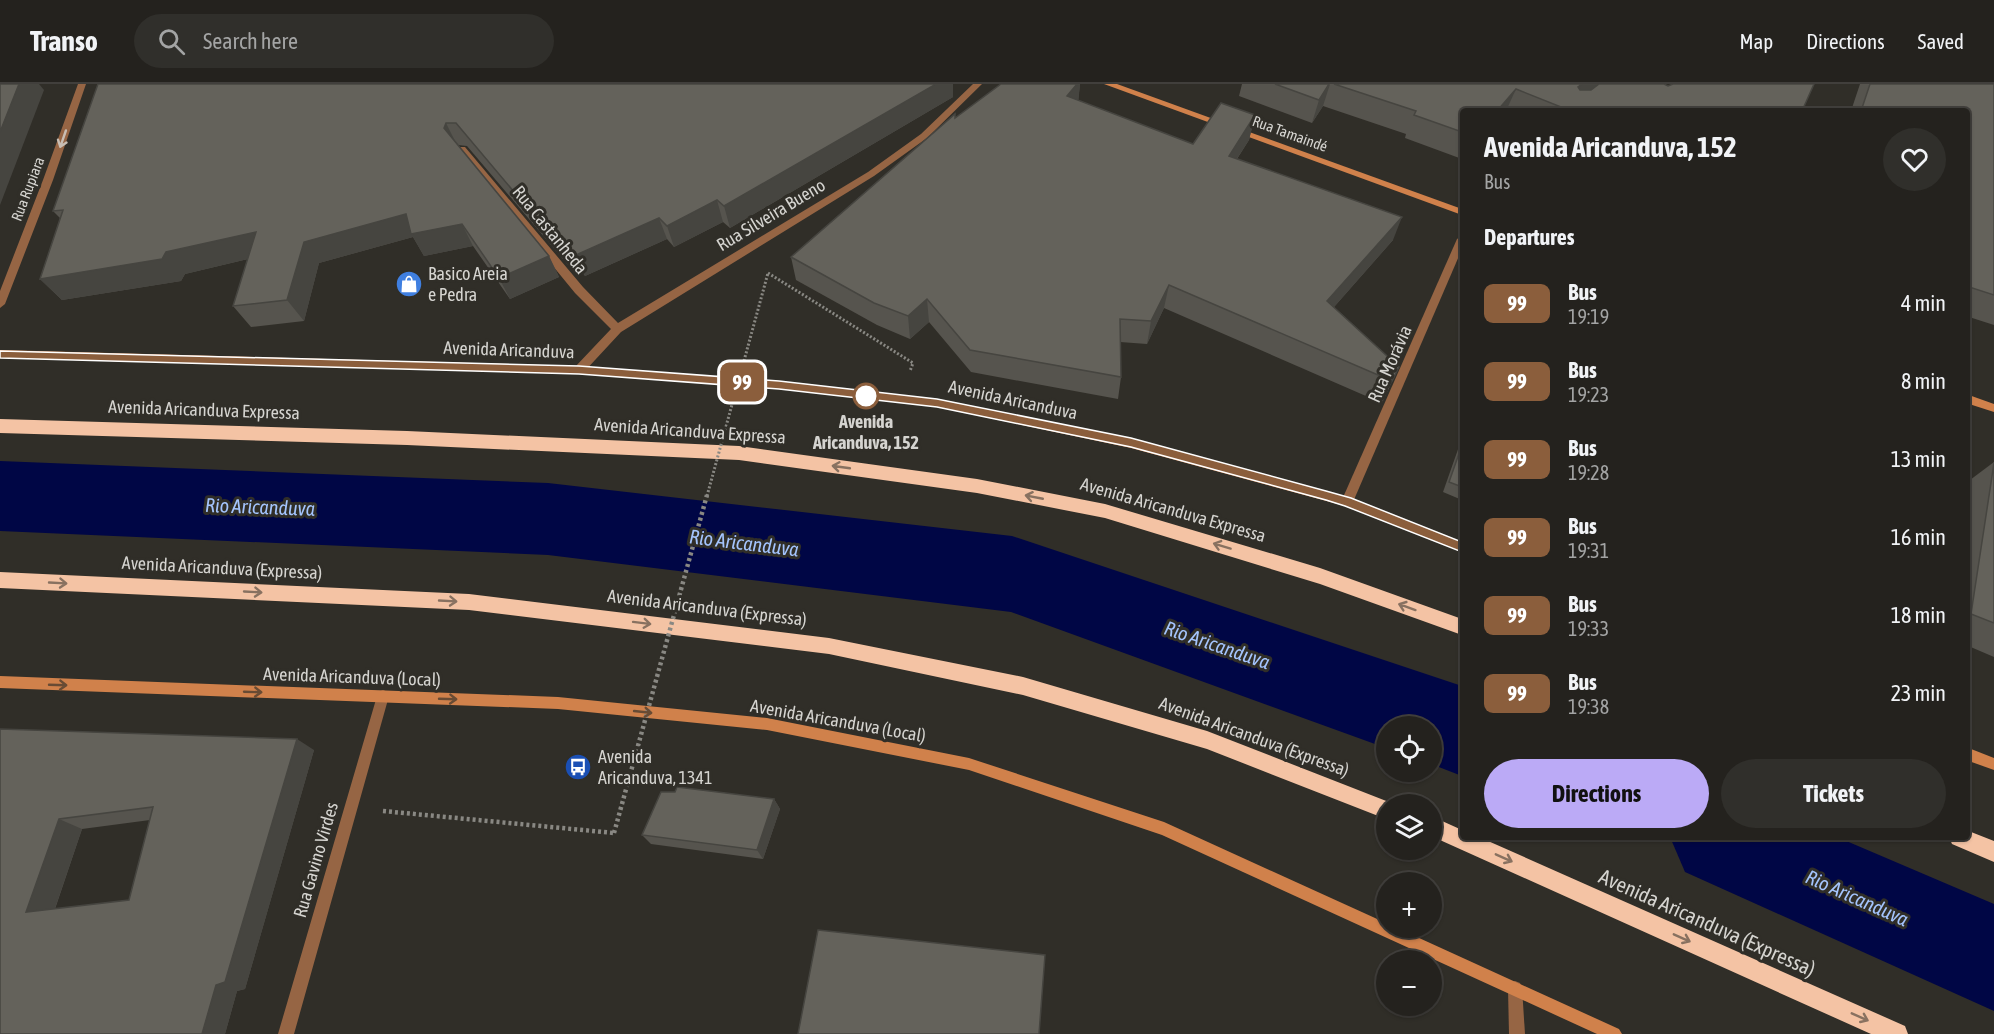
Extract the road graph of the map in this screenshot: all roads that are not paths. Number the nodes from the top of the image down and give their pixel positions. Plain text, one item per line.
1 (82, 84) edge
2 (978, 84) edge
3 (1108, 84) edge
4 (462, 149) edge
5 (1460, 211) edge
6 (1460, 244) edge
7 (0, 304) edge
8 (617, 329) junction
9 (0, 354) edge
10 (579, 370) junction
11 (1970, 399) edge
12 (1994, 408) edge
13 (0, 426) edge
14 (1347, 502) junction
15 (1460, 547) edge
16 (0, 580) edge
17 (1460, 626) edge
18 (0, 682) edge
19 (383, 696) junction
20 (1970, 755) edge
21 (1994, 764) edge
22 (1376, 805) edge
23 (1442, 831) edge
24 (1460, 839) edge
25 (1462, 840) edge
26 (1966, 840) edge
27 (1994, 852) edge
28 (1515, 988) junction
29 (286, 1034) edge
30 (1517, 1034) edge
31 (1614, 1034) edge
32 (1897, 1034) edge

1 -> 7 street, Rua Rupiara
2 - 8 street, Rua Silveira Bueno
3 - 5 main road, Rua Tamaindé
4 - 8 street, Rua Castanheda
6 - 14 street, Rua Morávia
8 - 10 street, Rua Silveira Bueno
9 - 10 main road, Avenida Aricanduva
10 - 14 main road, Avenida Aricanduva
11 - 12 main road
17 -> 13 highway, Avenida Aricanduva Expressa
14 - 15 main road, Avenida Aricanduva
16 -> 22 highway, Avenida Aricanduva (Expressa)
18 -> 19 main road, Avenida Aricanduva (Local)
19 -> 28 main road, Avenida Aricanduva (Local)
19 - 29 street, Rua Gavino Virdes
20 - 21 main road
23 -> 24 highway, Avenida Aricanduva (Expressa)
25 -> 32 highway, Avenida Aricanduva (Expressa)
26 - 27 highway
28 - 30 street
28 - 31 main road, Avenida Aricanduva (Local)

